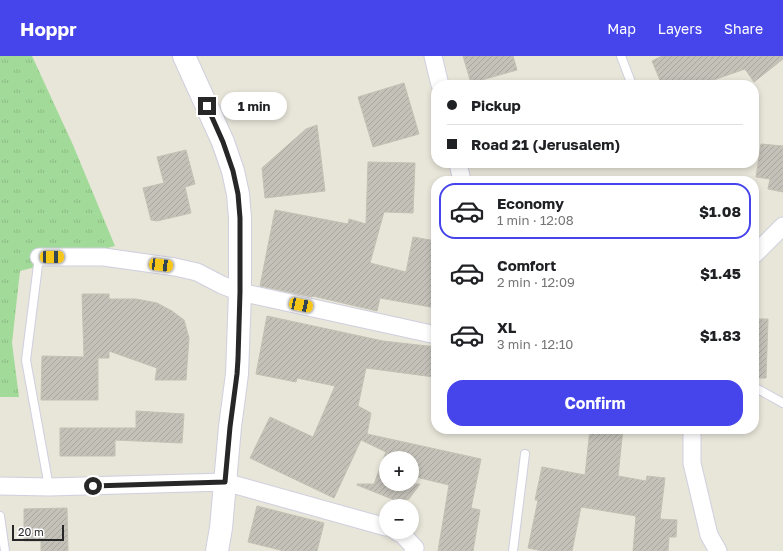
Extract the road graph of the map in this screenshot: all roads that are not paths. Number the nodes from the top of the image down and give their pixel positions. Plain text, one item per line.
1 (184, 56) edge
2 (433, 56) edge
3 (621, 56) edge
4 (439, 80) edge
5 (630, 80) edge
6 (783, 226) edge
7 (759, 250) edge
8 (39, 257) joint
9 (240, 292) junction
10 (431, 333) edge
11 (759, 390) edge
12 (783, 403) edge
13 (692, 434) edge
14 (525, 454) dead end
15 (225, 482) junction
16 (0, 486) edge
17 (49, 487) junction
18 (0, 516) edge
19 (379, 525) edge
20 (406, 539) edge
21 (716, 550) edge
22 (5, 551) edge
23 (217, 551) edge
24 (413, 551) edge
25 (513, 551) edge

1 - 9 main road
2 - 4 street
3 - 5 lane
6 - 7 street
8 - 9 street
8 - 17 lane
9 - 10 street
9 - 15 main road
11 - 12 lane
13 - 21 street
14 - 25 lane
15 - 17 street
15 - 19 street
15 - 23 main road
16 - 17 street
18 - 22 lane
20 - 24 street

